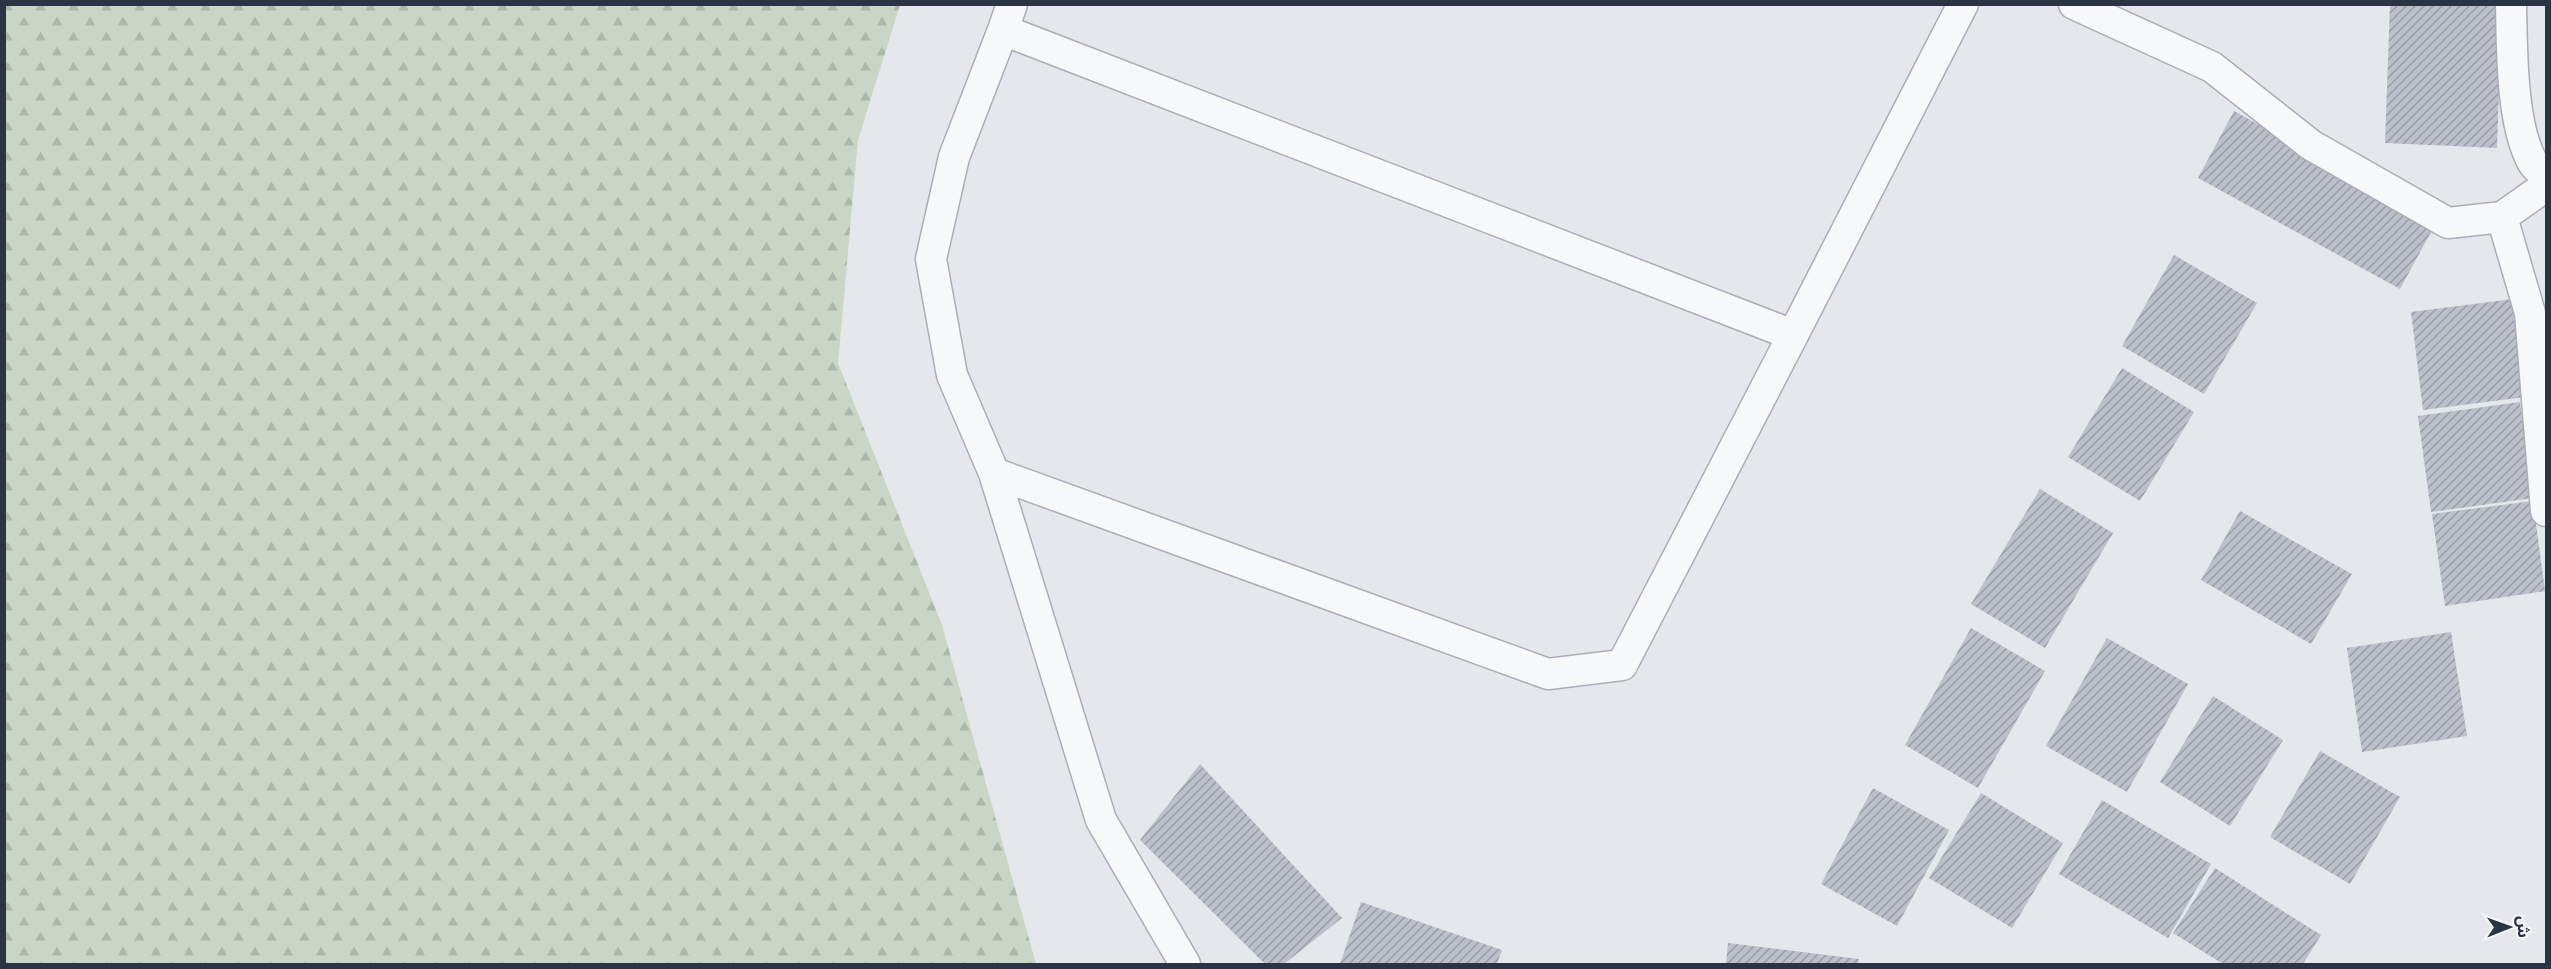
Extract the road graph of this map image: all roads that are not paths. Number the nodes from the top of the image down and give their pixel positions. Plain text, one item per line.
1 (1963, 4) edge
2 (2074, 4) edge
3 (2511, 4) edge
4 (1008, 17) edge
5 (2547, 176) edge
6 (2547, 186) edge
7 (2502, 217) junction
8 (1792, 335) junction
9 (994, 473) junction
10 (2547, 511) edge
11 (1185, 964) edge

1 - 8 street
2 - 7 street
3 - 5 street
4 - 8 street
4 - 9 street
6 - 7 street
7 - 10 street
8 - 9 street
9 - 11 street

